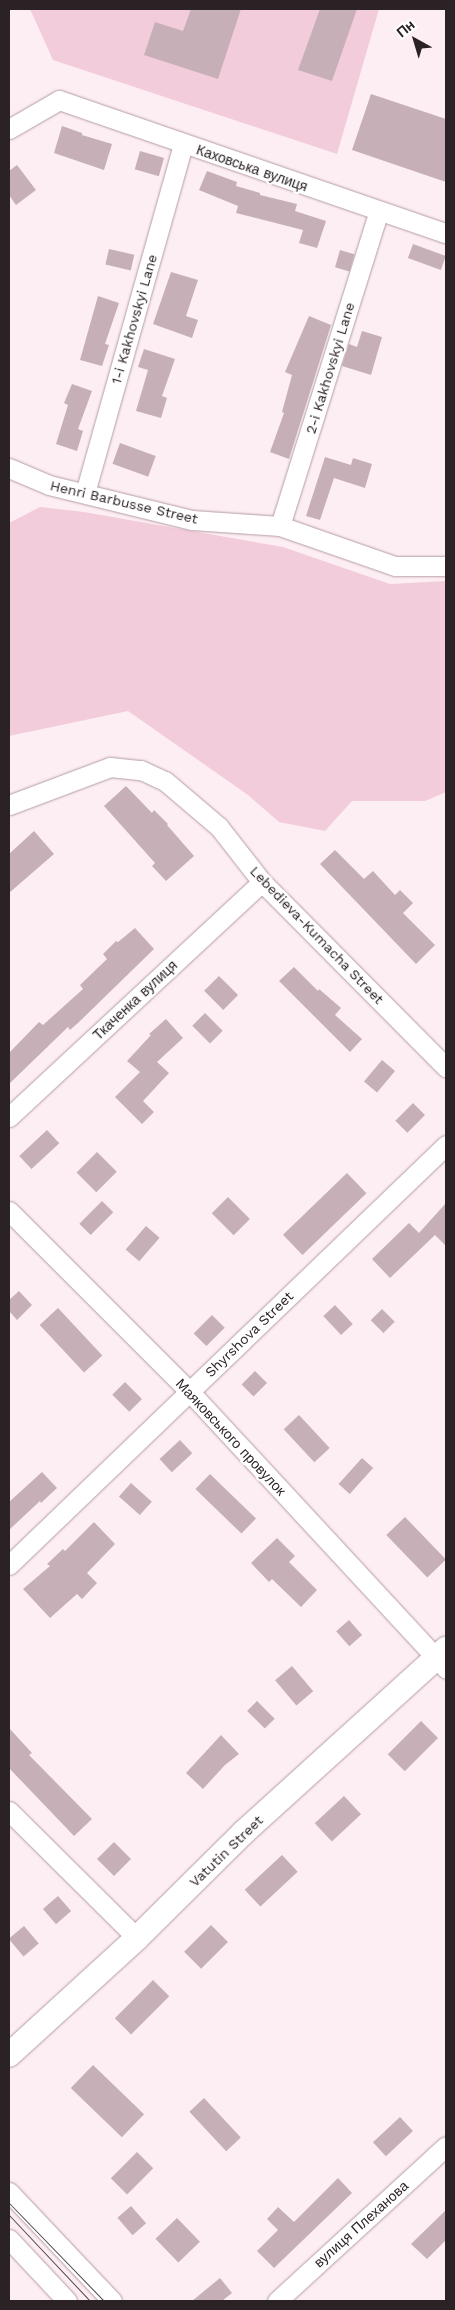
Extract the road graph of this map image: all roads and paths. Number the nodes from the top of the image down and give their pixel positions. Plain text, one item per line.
1 (9, 130) edge
2 (183, 144) junction
3 (379, 211) junction
4 (446, 233) edge
5 (9, 468) edge
6 (85, 494) junction
7 (280, 526) junction
8 (446, 566) edge
9 (9, 805) edge
10 (262, 882) junction
11 (446, 1067) edge
12 (9, 1117) edge
13 (446, 1145) edge
14 (9, 1211) edge
15 (189, 1391) junction
16 (9, 1565) edge
17 (443, 1659) edge
18 (9, 1811) edge
19 (137, 1938) junction
20 (9, 2055) edge
21 (446, 2146) edge
22 (9, 2192) edge
23 (9, 2239) edge
24 (67, 2301) edge
25 (112, 2301) edge
26 (276, 2301) edge

1 - 2 street, Каховська вулиця
2 - 3 street, Каховська вулиця
2 - 6 street, 1-i Kakhovskyi Lane
3 - 4 street, Каховська вулиця
3 - 7 street, 2-i Kakhovskyi Lane
5 - 6 street, Henri Barbusse Street
6 - 7 street, Henri Barbusse Street
7 - 8 street, Henri Barbusse Street
9 - 10 street, Lebedieva-Kumacha Street
10 - 11 street, Lebedieva-Kumacha Street
10 - 12 street, Ткаченка вулиця
13 - 15 street, Shyrshova Street
14 - 15 street, Маяковського провулок
15 - 16 street, Shyrshova Street
15 - 17 street, Маяковського провулок
17 - 19 street, Vatutin Street
18 - 19 street
19 - 20 street, Vatutin Street
21 - 26 street, вулиця Плеханова
22 - 25 street
23 - 24 street

